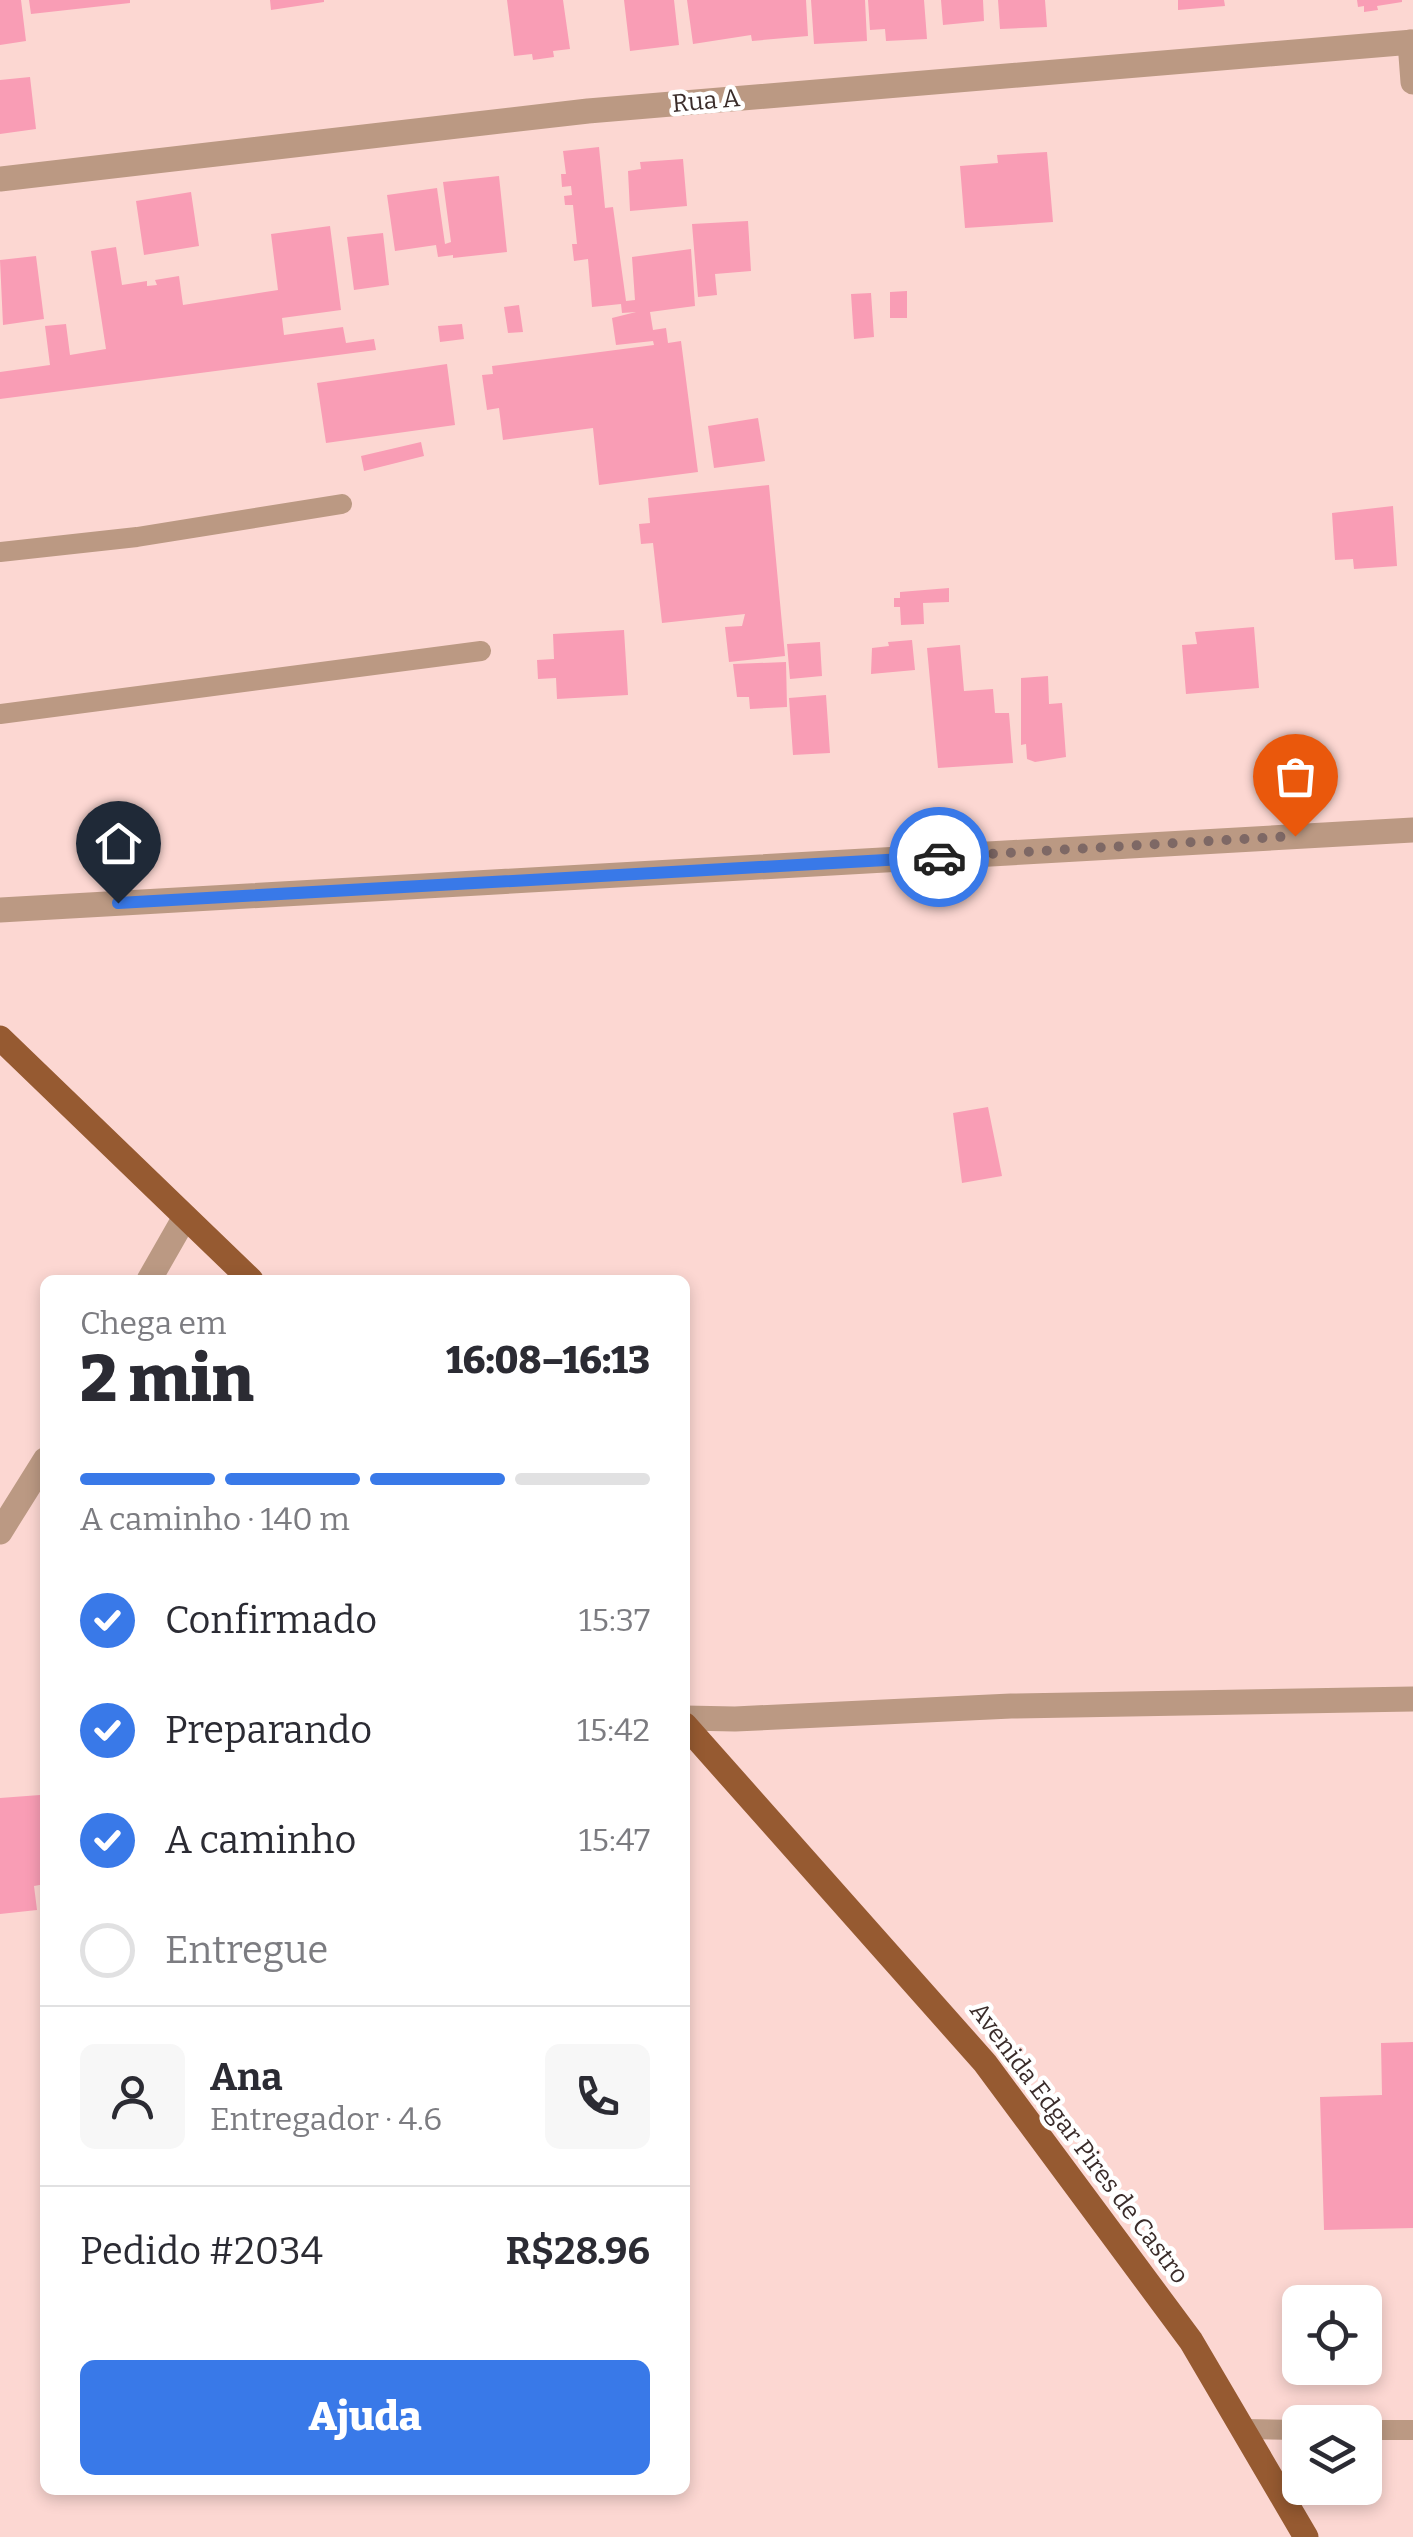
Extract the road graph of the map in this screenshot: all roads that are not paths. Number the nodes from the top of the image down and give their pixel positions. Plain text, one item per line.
1 (1412, 42) edge
2 (1413, 82) edge
3 (0, 179) edge
4 (342, 504) dead end
5 (0, 552) edge
6 (482, 651) dead end
7 (0, 714) edge
8 (1413, 830) edge
9 (0, 910) edge
10 (0, 1038) edge
11 (185, 1217) junction
12 (152, 1275) edge
13 (246, 1275) edge
14 (40, 1468) edge
15 (0, 1532) edge
16 (1413, 1699) edge
17 (690, 1721) edge
18 (690, 1727) edge
19 (1243, 2429) junction
20 (1282, 2430) edge
21 (1382, 2430) edge
22 (1413, 2430) edge
23 (1306, 2537) edge

1 - 2 street
1 - 3 street, Rua A
4 - 5 lane
6 - 7 lane
8 - 9 street
10 - 11 main road
11 - 12 street
11 - 13 main road
14 - 15 street
16 - 17 street
18 - 19 main road, Avenida Edgar Pires de Castro
19 - 20 lane
19 - 23 main road, Avenida Edgar Pires de Castro
21 - 22 lane

